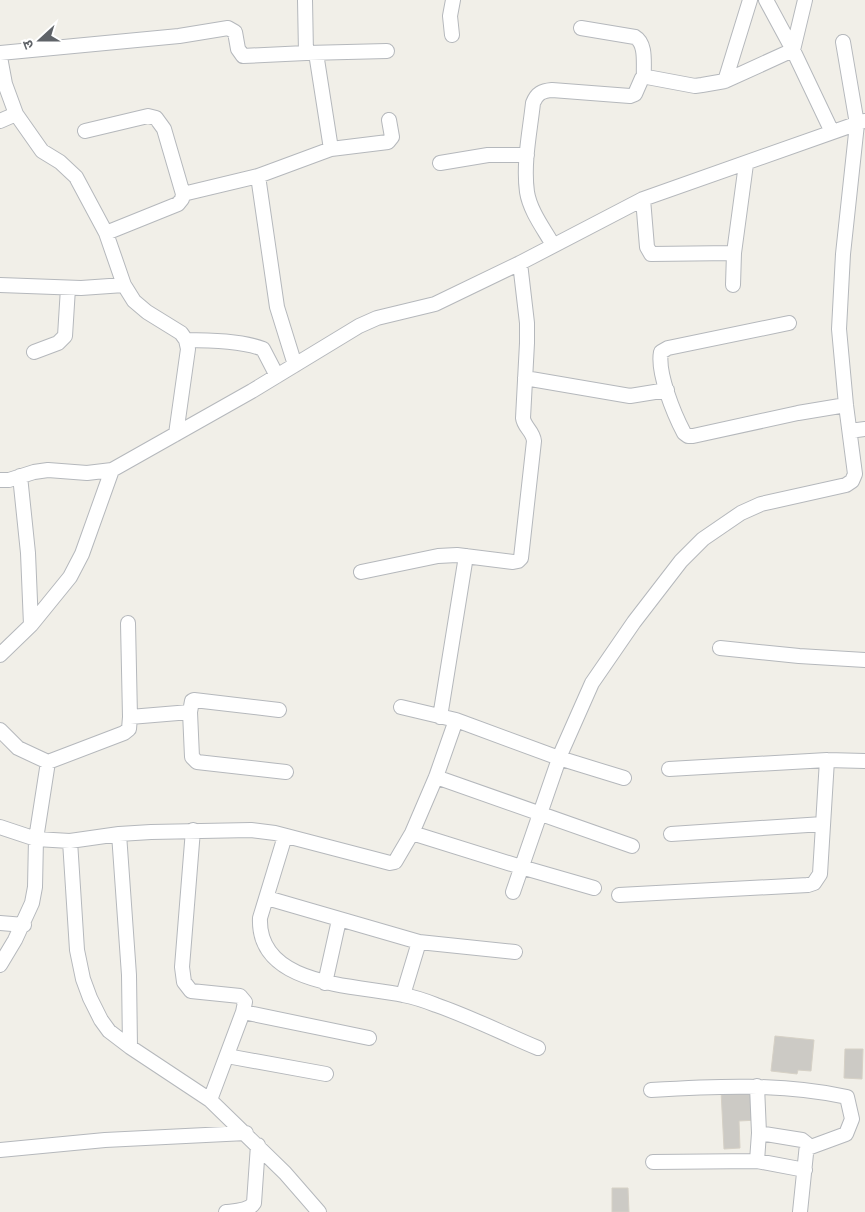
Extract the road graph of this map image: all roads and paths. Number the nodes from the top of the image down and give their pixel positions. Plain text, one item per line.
1 (305, 0) edge
2 (453, 0) edge
3 (750, 0) edge
4 (766, 0) edge
5 (805, 0) edge
6 (581, 28) dead end
7 (452, 35) dead end
8 (843, 42) dead end
9 (794, 50) junction
10 (387, 51) dead end
11 (311, 53) junction
12 (0, 55) edge
13 (644, 77) junction
14 (725, 80) junction
15 (16, 114) junction
16 (389, 120) dead end
17 (0, 121) edge
18 (861, 122) edge
19 (85, 131) dead end
20 (832, 132) junction
21 (331, 148) junction
22 (527, 155) junction
23 (440, 163) dead end
24 (746, 164) junction
25 (258, 176) junction
26 (183, 194) junction
27 (643, 199) junction
28 (106, 233) junction
29 (553, 245) junction
30 (734, 254) junction
31 (520, 263) junction
32 (124, 284) junction
33 (0, 285) edge
34 (733, 285) dead end
35 (68, 288) junction
36 (789, 322) dead end
37 (186, 340) junction
38 (34, 352) dead end
39 (295, 365) junction
40 (276, 376) junction
41 (525, 378) junction
42 (667, 390) junction
43 (846, 405) junction
44 (865, 429) edge
45 (850, 431) junction
46 (176, 434) junction
47 (112, 470) junction
48 (20, 476) junction
49 (0, 480) edge
50 (466, 556) junction
51 (360, 572) dead end
52 (128, 623) dead end
53 (31, 625) junction
54 (720, 648) dead end
55 (0, 655) edge
56 (865, 660) edge
57 (401, 707) dead end
58 (279, 710) dead end
59 (190, 712) junction
60 (130, 717) junction
61 (440, 717) junction
62 (456, 720) junction
63 (0, 730) edge
64 (559, 758) junction
65 (827, 760) junction
66 (865, 761) edge
67 (48, 762) junction
68 (669, 769) dead end
69 (286, 772) dead end
70 (436, 777) junction
71 (624, 778) dead end
72 (540, 813) junction
73 (823, 824) junction
74 (0, 828) edge
75 (193, 830) junction
76 (412, 833) junction
77 (119, 834) junction
78 (671, 834) dead end
79 (285, 836) junction
80 (36, 839) junction
81 (70, 841) junction
82 (632, 846) dead end
83 (521, 867) junction
84 (594, 888) dead end
85 (514, 892) dead end
86 (619, 895) dead end
87 (267, 898) junction
88 (340, 920) junction
89 (0, 923) edge
90 (24, 925) junction
91 (419, 942) junction
92 (515, 952) dead end
93 (0, 964) edge
94 (325, 983) junction
95 (403, 995) junction
96 (243, 1012) junction
97 (369, 1038) dead end
98 (130, 1047) junction
99 (538, 1048) dead end
100 (226, 1056) junction
101 (326, 1074) dead end
102 (758, 1086) junction
103 (651, 1090) dead end
104 (210, 1100) junction
105 (759, 1133) junction
106 (246, 1134) junction
107 (258, 1145) junction
108 (808, 1148) junction
109 (0, 1150) edge
110 (757, 1161) junction
111 (652, 1162) dead end
112 (805, 1170) junction
113 (226, 1212) edge
114 (319, 1212) edge
115 (800, 1212) edge

1 - 11 street
2 - 7 street
3 - 14 street
4 - 9 street
5 - 9 street
6 - 13 street
8 - 18 street
9 - 14 street
9 - 20 street
10 - 11 street
11 - 12 street
11 - 21 street
12 - 15 street
13 - 14 street
13 - 22 street
15 - 17 street
15 - 28 street
16 - 21 street
18 - 20 street
18 - 43 street
19 - 26 street
20 - 24 street
21 - 25 street
22 - 23 street
22 - 29 street
24 - 27 street
24 - 30 street
25 - 26 street
25 - 39 street
26 - 28 street
27 - 29 street
27 - 30 street
28 - 32 street
29 - 31 street
30 - 34 street
31 - 39 street
31 - 41 street
32 - 35 street
32 - 37 street
33 - 35 street
35 - 38 street
36 - 42 street
37 - 40 street
37 - 46 street
39 - 40 street
40 - 46 street
41 - 42 street
41 - 50 street
42 - 43 street
43 - 45 street
44 - 45 street
45 - 64 street
46 - 47 street
47 - 48 street
47 - 53 street
48 - 49 street
48 - 53 street
50 - 51 street
50 - 61 street
52 - 60 street
53 - 55 street
54 - 56 street
57 - 61 street
58 - 59 street
59 - 60 street
59 - 69 street
60 - 67 street
61 - 62 street
62 - 64 street
62 - 70 street
63 - 67 street
64 - 71 street
64 - 72 street
65 - 66 street
65 - 68 street
65 - 73 street
67 - 80 street
70 - 72 street
70 - 76 street
72 - 82 street
72 - 83 street
73 - 78 street
73 - 86 street
74 - 80 street
75 - 77 street
75 - 79 street
75 - 96 street
76 - 79 street
76 - 83 street
77 - 81 street
77 - 98 street
79 - 87 street
80 - 81 street
80 - 90 street
81 - 98 street
83 - 84 street
83 - 85 street
87 - 88 street
87 - 94 street
88 - 91 street
88 - 94 street
89 - 90 street
90 - 93 street
91 - 92 street
91 - 95 street
94 - 95 street
95 - 99 street
96 - 97 street
96 - 100 street
98 - 104 street
100 - 101 street
100 - 104 street
102 - 103 street
102 - 105 street
102 - 108 street
104 - 106 street
105 - 108 street
105 - 110 street
106 - 107 street
106 - 109 street
107 - 113 street
107 - 114 street
108 - 112 street
110 - 111 street
110 - 112 street
112 - 115 street

